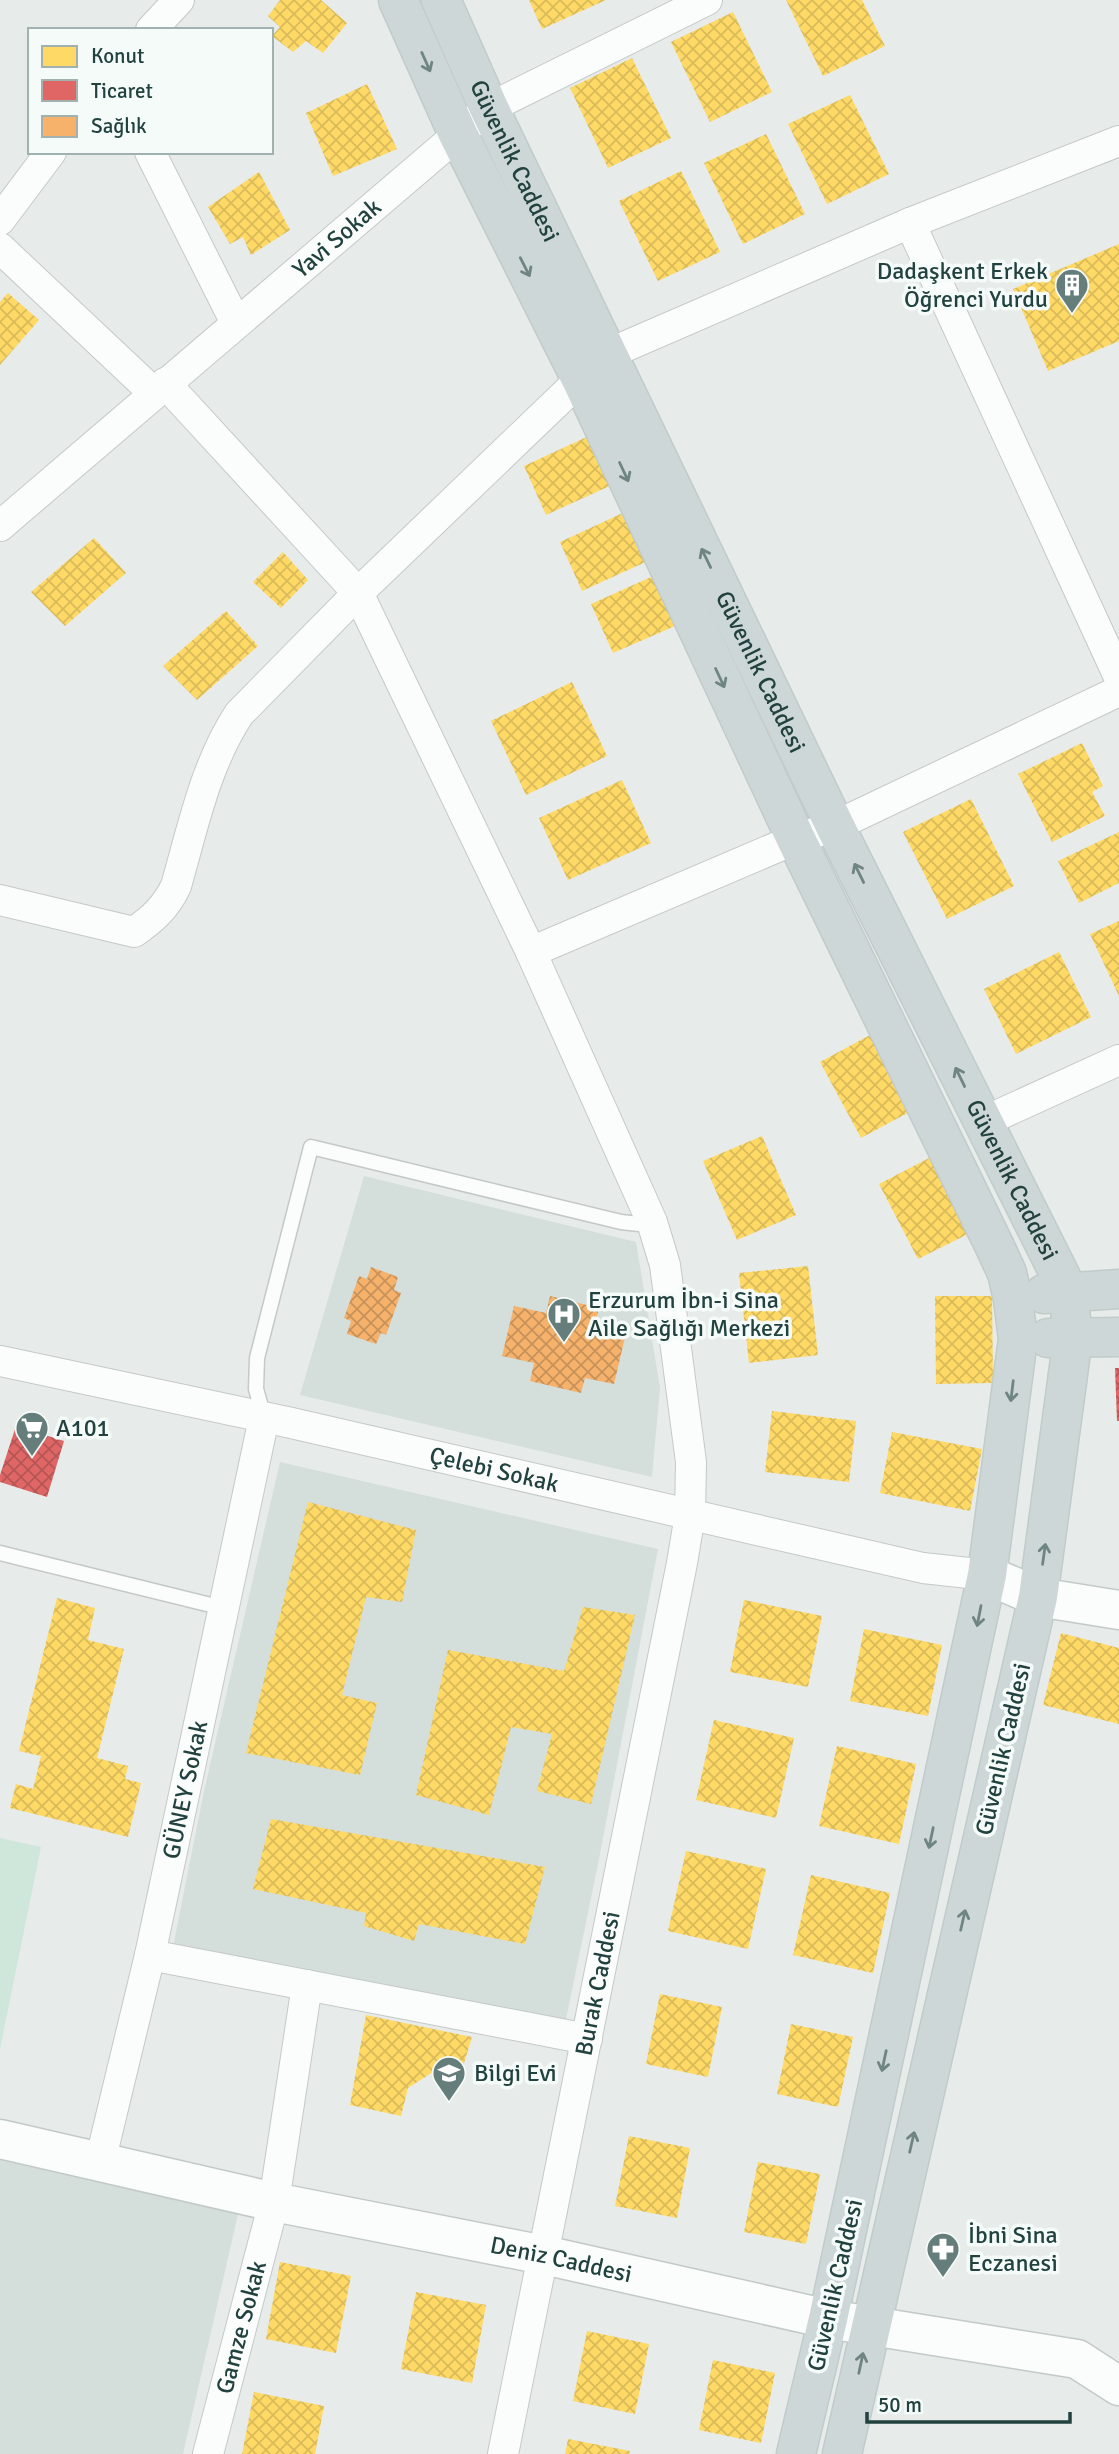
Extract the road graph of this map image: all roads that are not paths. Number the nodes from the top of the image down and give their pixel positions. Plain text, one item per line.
1 (179, 0) edge
2 (398, 0) edge
3 (441, 0) edge
4 (707, 0) edge
5 (153, 28) edge
6 (489, 108) junction
7 (458, 134) junction
8 (1119, 141) edge
9 (50, 154) edge
10 (150, 154) edge
11 (0, 220) edge
12 (910, 223) junction
13 (0, 248) edge
14 (236, 323) junction
15 (594, 367) junction
16 (160, 388) junction
17 (0, 526) edge
18 (358, 593) junction
19 (1119, 677) edge
20 (1119, 691) edge
21 (835, 826) junction
22 (796, 839) junction
23 (0, 900) edge
24 (531, 952) junction
25 (1119, 1060) edge
26 (983, 1122) junction
27 (652, 1222) junction
28 (1119, 1289) edge
29 (1068, 1291) junction
30 (1013, 1299) junction
31 (1073, 1337) junction
32 (1119, 1337) edge
33 (1018, 1339) junction
34 (0, 1361) edge
35 (264, 1418) junction
36 (690, 1514) junction
37 (0, 1553) edge
38 (987, 1575) junction
39 (1038, 1597) junction
40 (223, 1608) junction
41 (1119, 1611) edge
42 (149, 1955) junction
43 (307, 1985) junction
44 (587, 2039) junction
45 (0, 2139) edge
46 (100, 2162) junction
47 (274, 2202) junction
48 (544, 2255) junction
49 (828, 2319) junction
50 (870, 2325) junction
51 (1119, 2386) edge
52 (208, 2454) edge
53 (503, 2454) edge
54 (796, 2454) edge
55 (842, 2454) edge

1 - 5 street
2 -> 7 main road, Güvenlik Caddesi
3 - 6 main road, Güvenlik Caddesi
4 - 6 street, Yavi Sokak
6 - 7 street, Yavi Sokak
6 - 15 main road, Güvenlik Caddesi
7 - 14 street, Yavi Sokak
7 -> 15 main road, Güvenlik Caddesi
8 - 12 street
9 - 11 street
10 - 14 street
12 - 15 street
12 - 19 street
13 - 16 street, Burak Caddesi
14 - 16 street, Yavi Sokak
15 - 18 street
21 -> 15 main road, Güvenlik Caddesi
15 -> 22 main road, Güvenlik Caddesi
16 - 17 street, Yavi Sokak
16 - 18 street, Burak Caddesi
18 - 23 street
18 - 24 street, Burak Caddesi
20 - 21 street
21 - 22 street
26 -> 21 main road, Güvenlik Caddesi
22 - 24 street
22 - 30 main road, Güvenlik Caddesi
24 - 27 street, Burak Caddesi
25 - 26 street
26 - 29 main road, Güvenlik Caddesi
27 - 35 lane
27 - 36 street, Burak Caddesi
28 - 29 main road
29 - 30 main road
29 - 31 main road, Güvenlik Caddesi
30 - 33 main road, Güvenlik Caddesi
31 - 32 main road
31 - 33 main road
39 -> 31 main road, Güvenlik Caddesi
33 -> 38 main road, Güvenlik Caddesi
34 - 35 street, Çelebi Sokak
35 - 36 street, Çelebi Sokak
35 - 40 street, GÜNEY Sokak
36 - 38 street, Çelebi Sokak
36 - 44 street, Burak Caddesi
37 - 40 lane
38 - 39 street
38 -> 49 main road, Güvenlik Caddesi
39 - 41 street
50 -> 39 main road, Güvenlik Caddesi
40 - 42 street, GÜNEY Sokak
42 - 43 street
42 - 46 street, GÜNEY Sokak
43 - 44 street
43 - 47 street, Gamze Sokak
44 - 48 street, Burak Caddesi
45 - 46 street, Deniz Caddesi
46 - 47 street, Deniz Caddesi
47 - 48 street, Deniz Caddesi
47 - 52 street, Gamze Sokak
48 - 49 street, Deniz Caddesi
48 - 53 street, Burak Caddesi
49 - 50 street, Deniz Caddesi
49 - 54 main road, Güvenlik Caddesi
50 - 51 street, Deniz Caddesi
55 -> 50 main road, Güvenlik Caddesi

